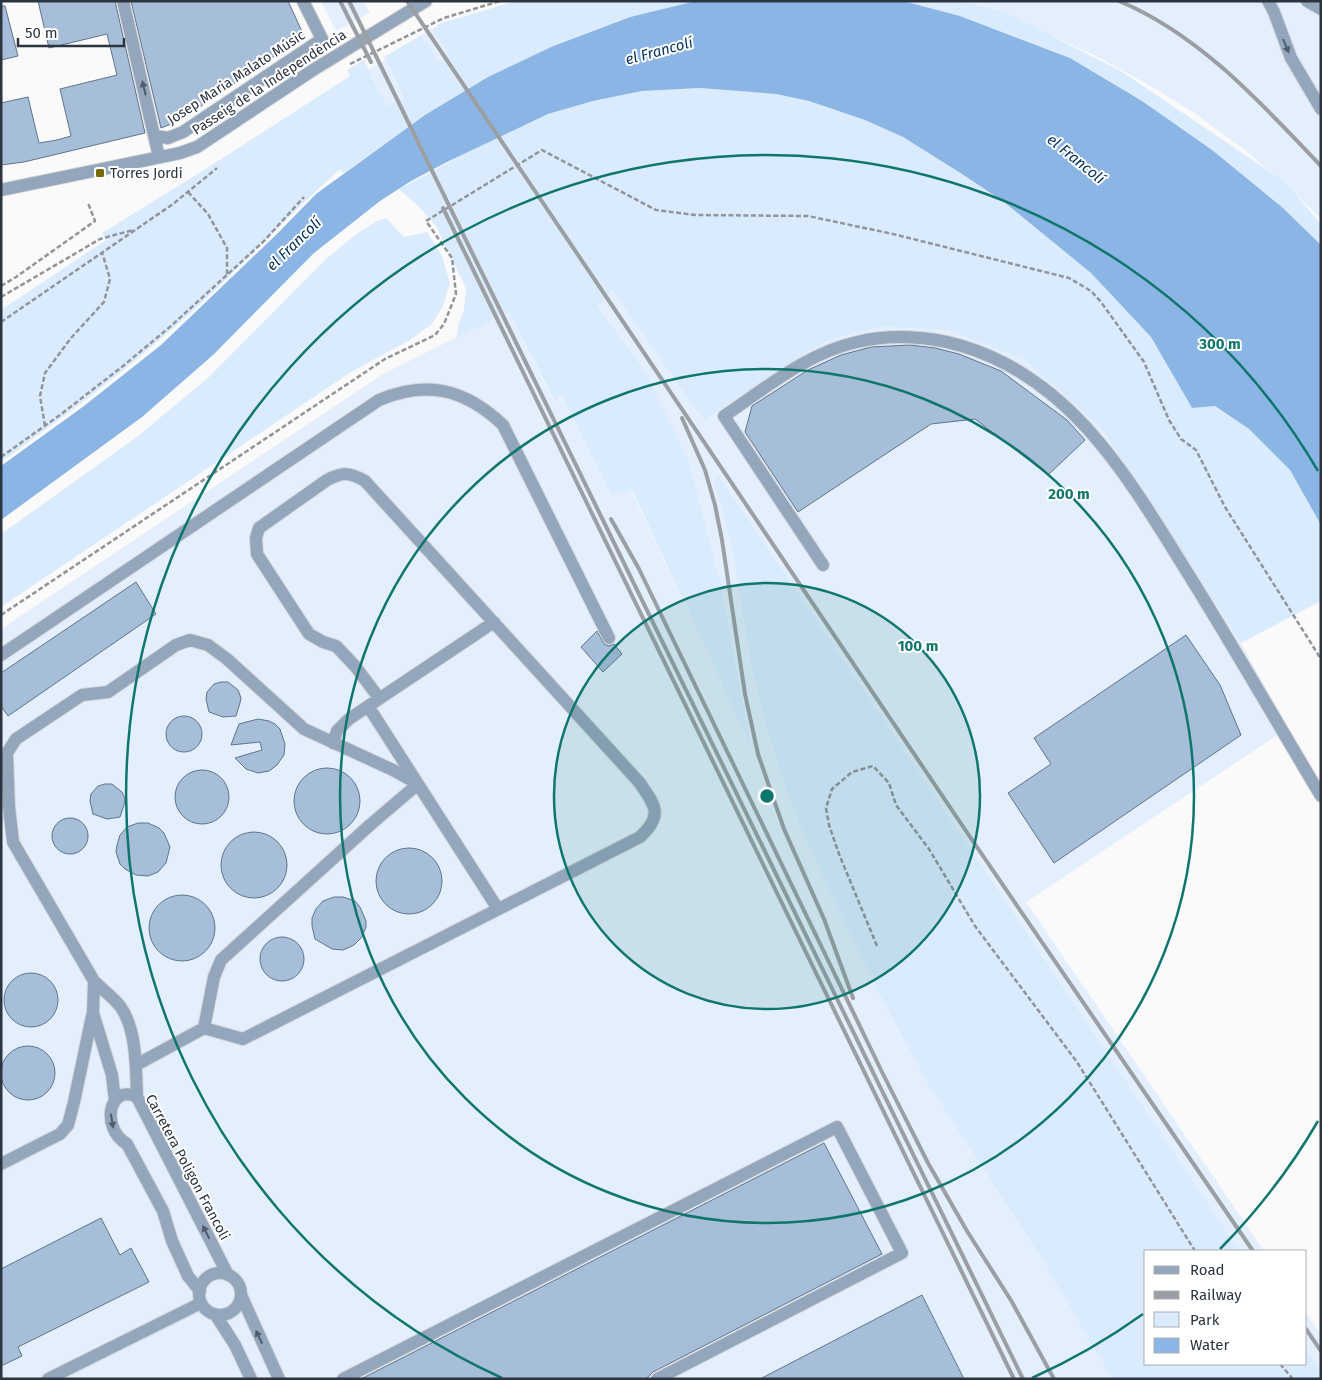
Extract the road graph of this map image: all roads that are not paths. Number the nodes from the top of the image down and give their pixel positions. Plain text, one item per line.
1 (123, 1) edge
2 (303, 1) edge
3 (426, 1) edge
4 (1268, 1) edge
5 (1307, 1) edge
6 (1321, 9) edge
7 (1321, 109) edge
8 (155, 136) junction
9 (159, 157) junction
10 (1, 190) edge
11 (823, 565) dead end
12 (494, 622) junction
13 (609, 638) dead end
14 (1, 655) edge
15 (379, 698) junction
16 (368, 706) junction
17 (334, 743) junction
18 (5, 765) edge
19 (418, 784) junction
20 (1321, 796) edge
21 (7, 842) edge
22 (498, 909) junction
23 (94, 981) junction
24 (93, 1014) junction
25 (204, 1028) junction
26 (136, 1065) junction
27 (137, 1098) junction
28 (115, 1101) junction
29 (1, 1164) edge
30 (228, 1275) junction
31 (241, 1295) junction
32 (201, 1297) junction
33 (214, 1314) junction
34 (48, 1379) edge
35 (251, 1379) edge
36 (279, 1379) edge
37 (343, 1379) edge
38 (657, 1379) edge

8 -> 1 street
2 - 8 street, Josep Maria Malato Músic
3 - 9 street, Passeig de la Independència
4 -> 7 street
5 - 6 street
8 - 9 street
9 - 10 street, Passeig de la Independència
11 - 20 street
12 - 15 street
12 - 15 street
12 - 22 street
13 - 14 street
15 - 16 street
16 - 17 street
16 - 19 street
17 - 18 street
17 - 19 street
18 - 21 street
19 - 22 street
19 - 25 street
21 - 23 street
22 - 25 street
23 - 24 street
23 - 26 street
24 - 28 street
24 - 29 street
25 - 26 street
26 - 27 street
27 - 28 street, Carretera Poligon Francoli
30 -> 27 street, Carretera Poligon Francoli
28 -> 32 street
30 - 31 street
30 - 32 street
31 - 33 street
36 -> 31 street
32 - 33 street
32 - 34 street
33 - 35 street
37 - 38 street

